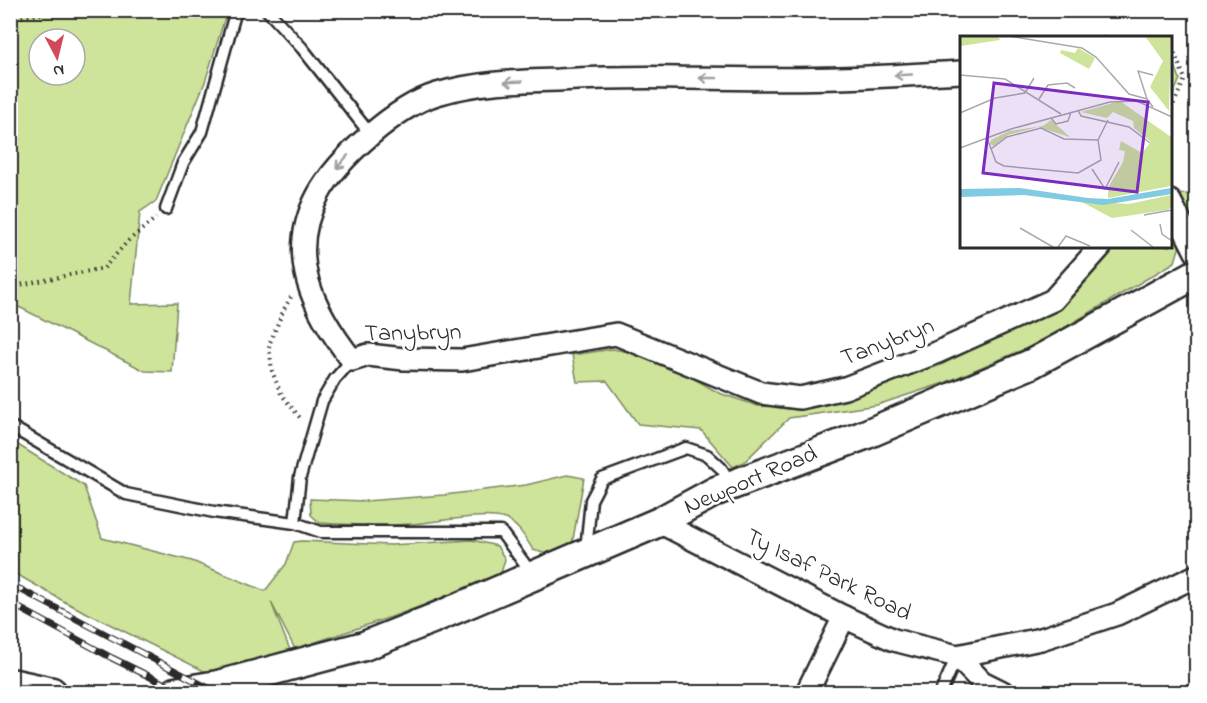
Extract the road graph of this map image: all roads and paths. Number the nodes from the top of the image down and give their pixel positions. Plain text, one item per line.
1 (66, 10) edge
2 (236, 10) edge
3 (267, 10) edge
4 (10, 19) edge
5 (1171, 44) edge
6 (960, 72) edge
7 (1171, 110) edge
8 (371, 135) junction
9 (1171, 203) edge
10 (166, 209) joint
11 (1099, 248) edge
12 (1197, 252) edge
13 (306, 273) junction
14 (1197, 274) edge
15 (10, 287) edge
16 (352, 360) junction
17 (10, 426) edge
18 (314, 428) junction
19 (732, 484) junction
20 (659, 522) junction
21 (295, 524) junction
22 (586, 555) junction
23 (1197, 576) edge
24 (534, 577) junction
25 (844, 616) junction
26 (957, 656) junction
27 (10, 683) edge
28 (52, 693) edge
29 (175, 693) edge
30 (807, 693) edge
31 (941, 693) edge
32 (1002, 693) edge

1 - 4 path
2 - 10 lane
3 - 8 lane
5 - 7 path
6 -> 8 street, Tanybryn
8 -> 13 street, Tanybryn
9 - 12 street
10 - 15 path
11 - 16 street, Tanybryn
13 - 16 street, Tanybryn
13 - 18 path
14 - 19 main road, Newport Road
16 - 18 lane
17 - 21 lane
18 - 21 lane
19 - 20 main road, Newport Road
19 - 22 lane
20 - 22 main road, Newport Road
20 - 25 street, Ty Isaf Park Road
21 - 24 lane
22 - 24 main road, Newport Road
23 - 26 street
24 - 29 main road, Newport Road
25 - 26 street, Ty Isaf Park Road
25 - 30 street
26 - 31 lane
26 - 32 street
27 - 28 main road

